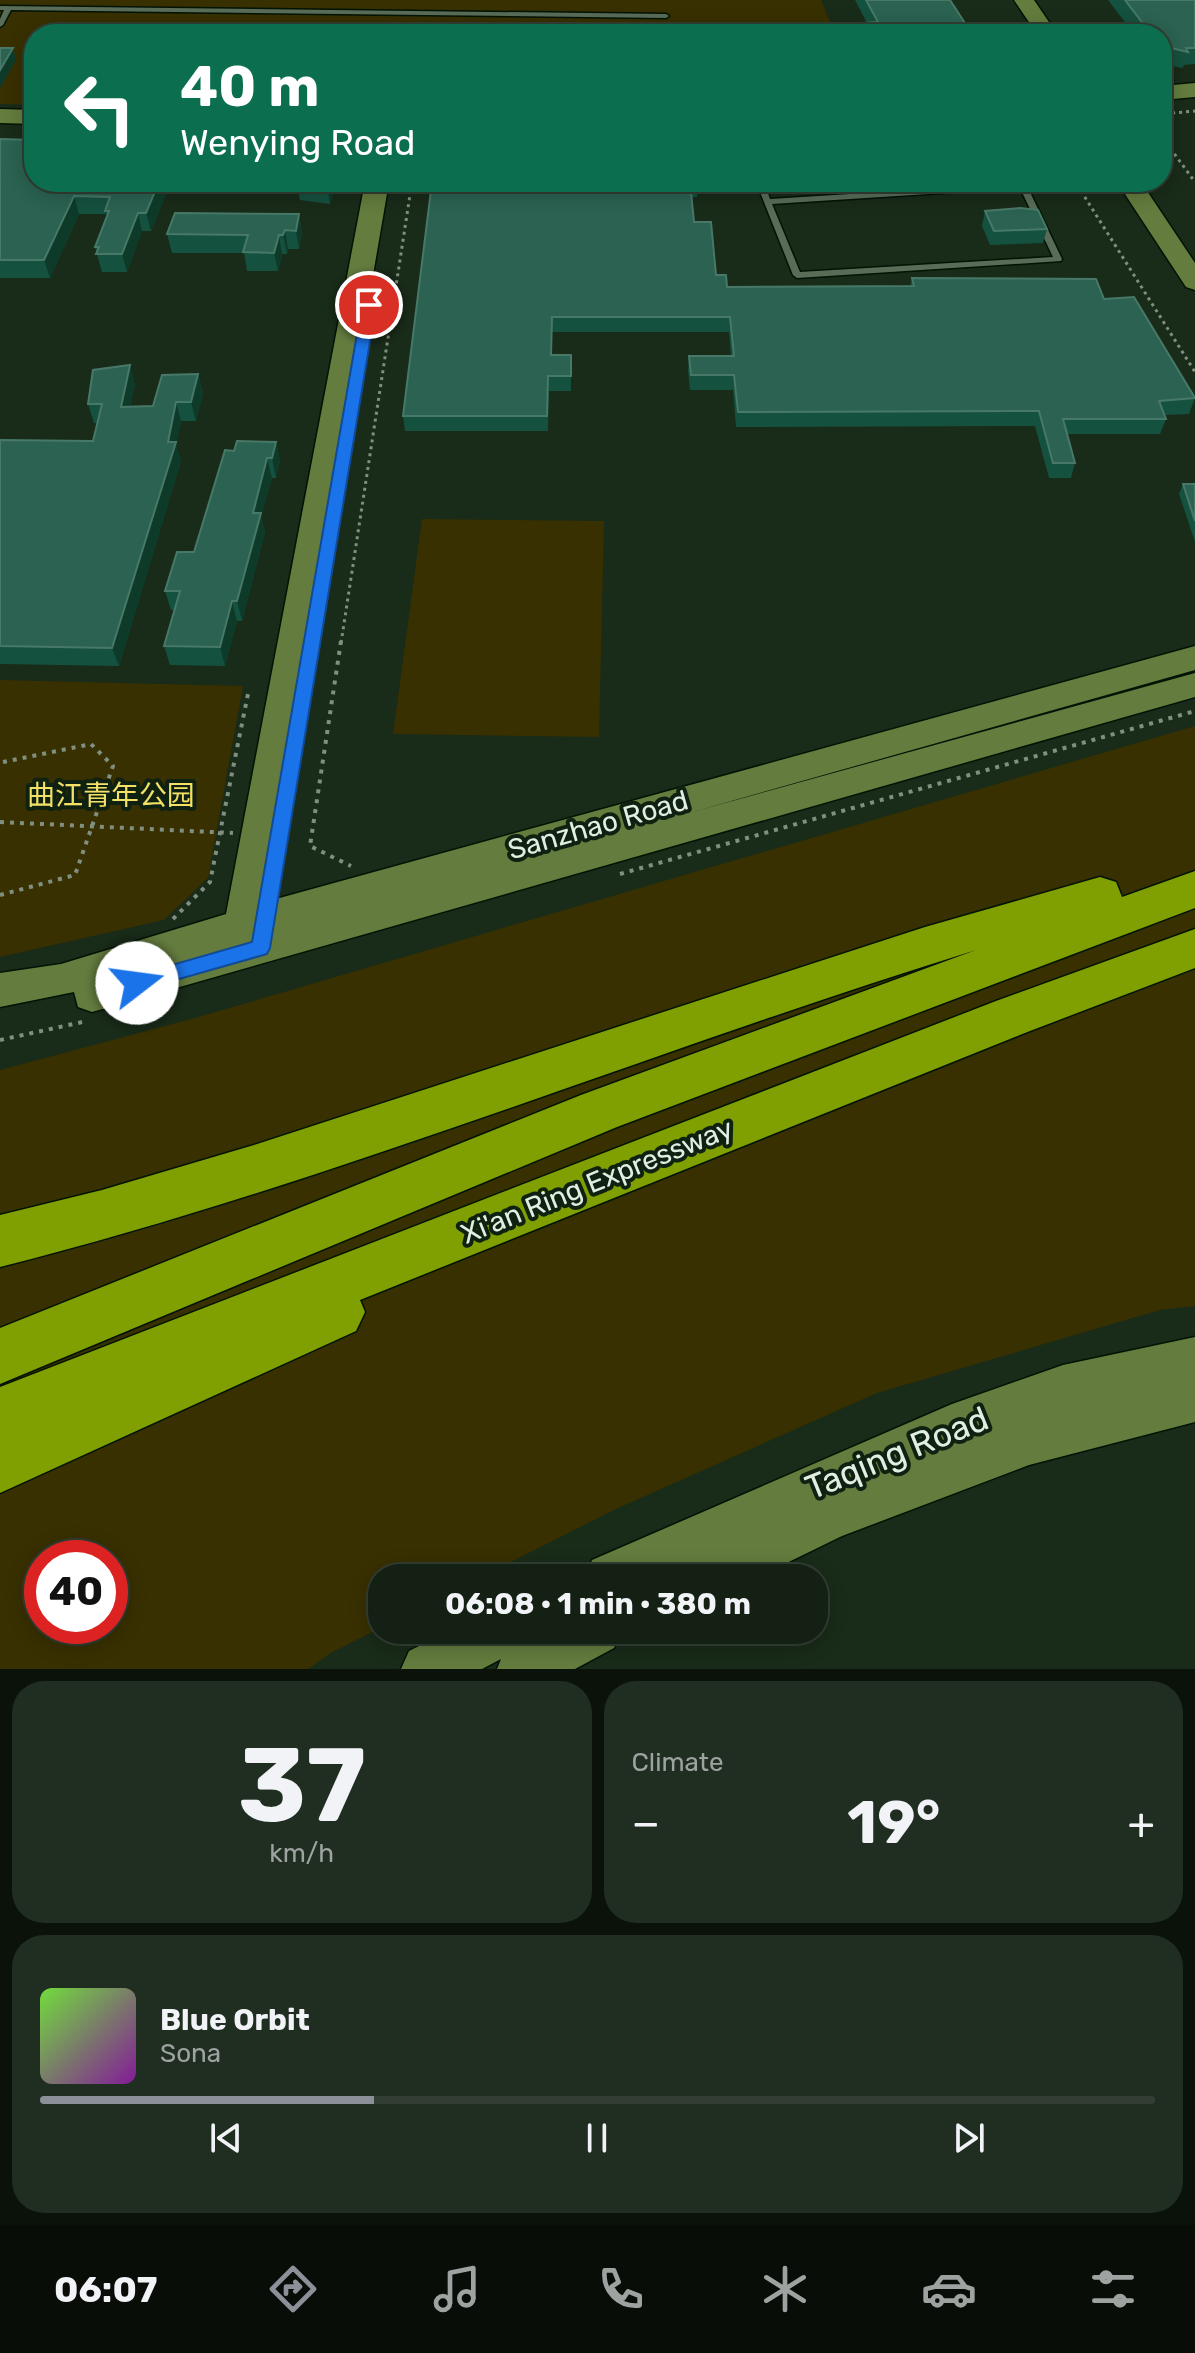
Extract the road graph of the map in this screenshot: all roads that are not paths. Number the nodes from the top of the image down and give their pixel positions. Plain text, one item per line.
1 (1004, 0) edge
2 (1024, 0) edge
3 (4, 8) edge
4 (666, 16) dead end
5 (1020, 24) edge
6 (1040, 24) edge
7 (0, 25) edge
8 (1195, 90) edge
9 (1172, 92) edge
10 (1195, 100) edge
11 (1172, 102) edge
12 (0, 116) edge
13 (24, 117) edge
14 (0, 125) edge
15 (24, 126) edge
16 (375, 192) edge
17 (388, 192) edge
18 (764, 192) edge
19 (919, 192) edge
20 (1026, 192) edge
21 (1136, 192) edge
22 (1156, 192) edge
23 (902, 193) joint
24 (767, 202) junction
25 (1195, 249) edge
26 (1195, 282) edge
27 (1195, 658) edge
28 (1195, 685) edge
29 (1195, 869) edge
30 (1195, 889) edge
31 (251, 937) junction
32 (1195, 948) edge
33 (0, 990) edge
34 (0, 1012) edge
35 (788, 1105) junction
36 (418, 1115) junction
37 (0, 1214) edge
38 (0, 1241) edge
39 (0, 1356) edge
40 (1195, 1360) edge
41 (1195, 1399) edge
42 (0, 1416) edge
43 (0, 1464) edge
44 (639, 1564) edge
45 (731, 1564) edge
46 (477, 1644) edge
47 (570, 1644) edge
48 (427, 1669) edge
49 (523, 1669) edge

1 - 5 street
2 - 6 street
3 - 4 lane
3 - 7 lane
8 - 9 street
10 - 11 street
12 - 13 street
14 - 15 street
16 - 31 street
17 - 31 street
18 - 24 lane
19 - 23 lane
20 - 24 lane
21 - 26 street
22 - 25 street
23 - 24 lane
27 - 31 street, Sanzhao Road
28 - 31 street, Sanzhao Road
29 - 36 highway
30 - 39 highway
31 - 33 street, Sanzhao Road
31 - 34 street, Sanzhao Road
32 - 35 highway, Xi'an Ring Expressway
35 - 42 highway, Xi'an Ring Expressway
35 - 43 highway
36 - 37 highway
36 - 38 highway
40 - 44 street, Taqing Road
41 - 45 street, Taqing Road
46 - 48 street
47 - 49 street

